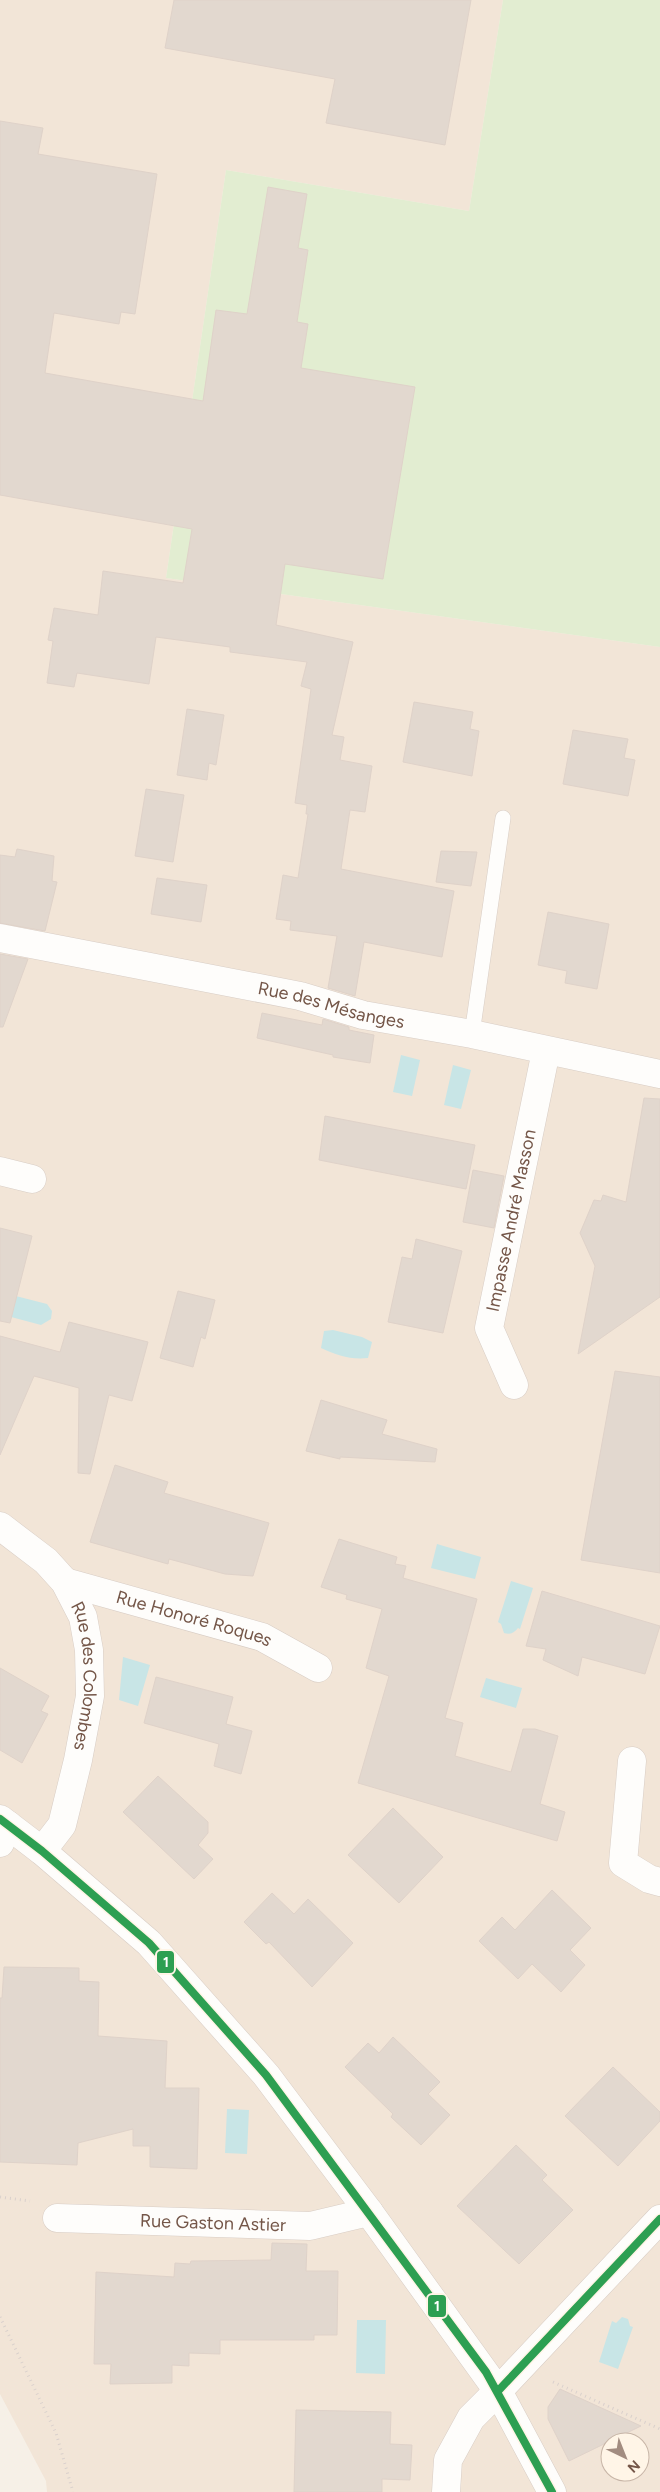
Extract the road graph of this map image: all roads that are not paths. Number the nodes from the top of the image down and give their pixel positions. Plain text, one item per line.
1 (503, 818) dead end
2 (0, 938) edge
3 (472, 1034) junction
4 (546, 1051) junction
5 (660, 1074) edge
6 (0, 1172) edge
7 (32, 1179) dead end
8 (514, 1385) dead end
9 (0, 1526) edge
10 (65, 1582) junction
11 (318, 1668) dead end
12 (632, 1761) dead end
13 (3, 1829) edge
14 (42, 1851) junction
15 (660, 1882) edge
16 (369, 2212) junction
17 (57, 2218) dead end
18 (660, 2219) edge
19 (498, 2391) junction
20 (446, 2492) edge
21 (552, 2492) edge

1 - 3 lane
2 - 3 street, Rue des Mésanges
3 - 4 street, Rue des Mésanges
4 - 5 street, Rue des Mésanges
4 - 8 street, Impasse André Masson
6 - 7 street
9 - 10 street, Rue des Colombes
10 - 11 street, Rue Honoré Roques
10 - 14 street, Rue des Colombes
12 - 15 street
13 - 14 street
14 - 16 street
16 - 17 street, Rue Gaston Astier
16 - 19 street
18 - 19 street
19 - 20 street
19 - 21 street

